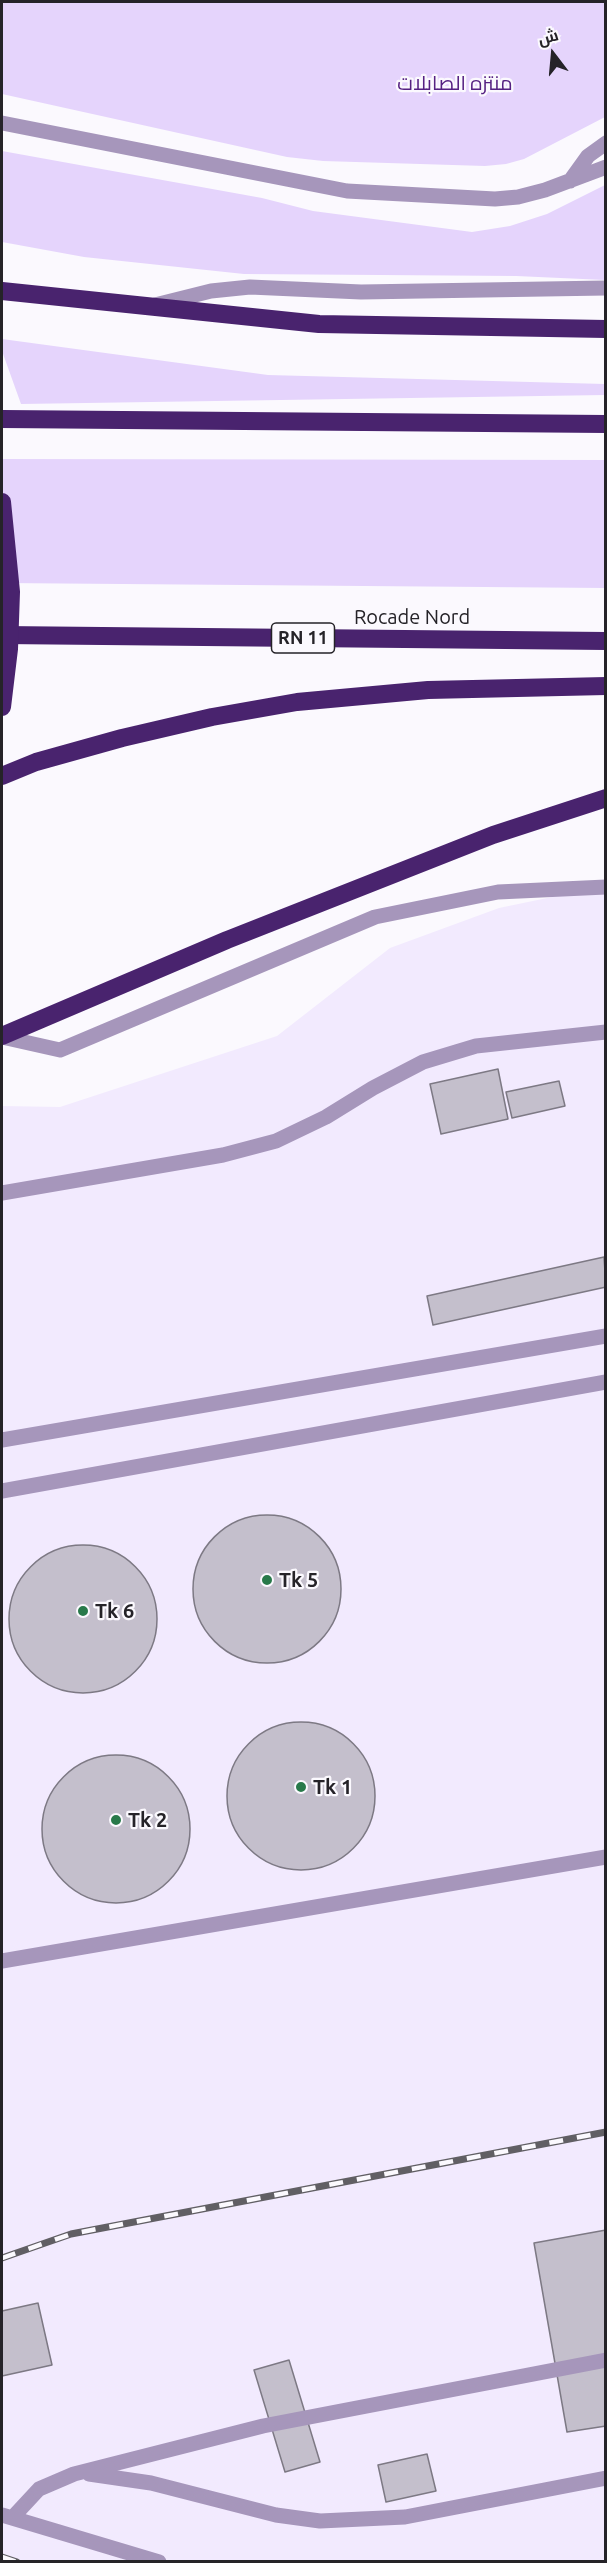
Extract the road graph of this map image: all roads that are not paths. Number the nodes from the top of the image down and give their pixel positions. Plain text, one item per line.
1 (2, 123) edge
2 (606, 143) edge
3 (606, 167) edge
4 (570, 181) junction
5 (606, 288) edge
6 (2, 291) edge
7 (150, 306) junction
8 (606, 329) edge
9 (2, 419) edge
10 (606, 424) edge
11 (2, 502) edge
12 (2, 635) edge
13 (606, 641) edge
14 (606, 686) edge
15 (2, 707) edge
16 (2, 776) edge
17 (606, 798) edge
18 (606, 887) edge
19 (606, 1032) edge
20 (2, 1036) edge
21 (2, 1193) edge
22 (606, 1336) edge
23 (606, 1382) edge
24 (2, 1440) edge
25 (2, 1491) edge
26 (606, 1857) edge
27 (2, 1961) edge
28 (606, 2360) edge
29 (74, 2474) junction
30 (606, 2478) edge
31 (7, 2516) edge
32 (159, 2562) edge

1 - 4 lane
2 - 4 lane
3 - 4 lane
5 - 7 lane
6 - 7 highway
7 - 8 highway
9 - 10 highway
11 - 15 highway, bridge
12 - 13 highway, Rocade Nord / RN 11
14 - 16 highway
17 - 20 highway
18 - 20 lane
19 - 21 lane
22 - 24 lane
23 - 25 lane
26 - 27 lane
28 - 29 lane
29 - 30 lane
29 - 31 lane
31 - 32 lane

